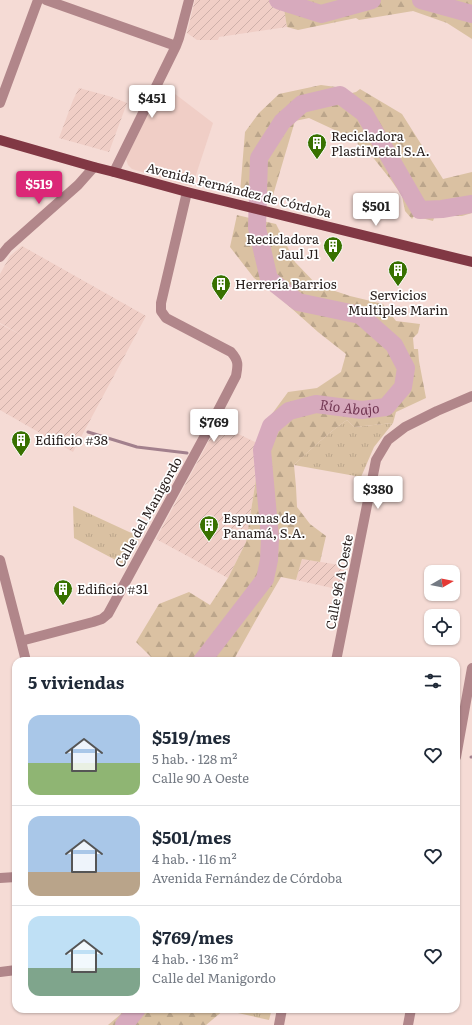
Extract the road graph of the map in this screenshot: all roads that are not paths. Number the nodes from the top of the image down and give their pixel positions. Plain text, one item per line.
1 (38, 0) edge
2 (46, 0) edge
3 (189, 0) edge
4 (176, 46) junction
5 (0, 103) edge
6 (0, 140) edge
7 (94, 167) junction
8 (114, 172) junction
9 (187, 192) junction
10 (0, 257) edge
11 (472, 262) edge
12 (472, 396) edge
13 (0, 560) edge
14 (21, 641) junction
15 (25, 657) edge
16 (337, 657) edge
17 (472, 668) edge
18 (460, 735) edge
19 (12, 877) edge
20 (0, 878) edge
21 (12, 970) edge
22 (0, 972) edge
23 (281, 1013) edge
24 (410, 1013) edge
25 (279, 1025) edge
26 (408, 1025) edge

1 - 5 street
2 - 4 street
3 - 4 street
4 - 8 street
6 - 7 main road, Avenida Fernández de Córdoba
7 - 8 main road, Avenida Fernández de Córdoba
7 - 10 street
8 - 9 main road, Avenida Fernández de Córdoba
9 - 11 main road, Avenida Fernández de Córdoba
9 - 14 street, Calle del Manigordo
12 - 16 street, Calle 96 A Oeste
13 - 14 street
14 - 15 street
17 - 18 street
19 - 20 street
21 - 22 street
23 - 25 street
24 - 26 street

